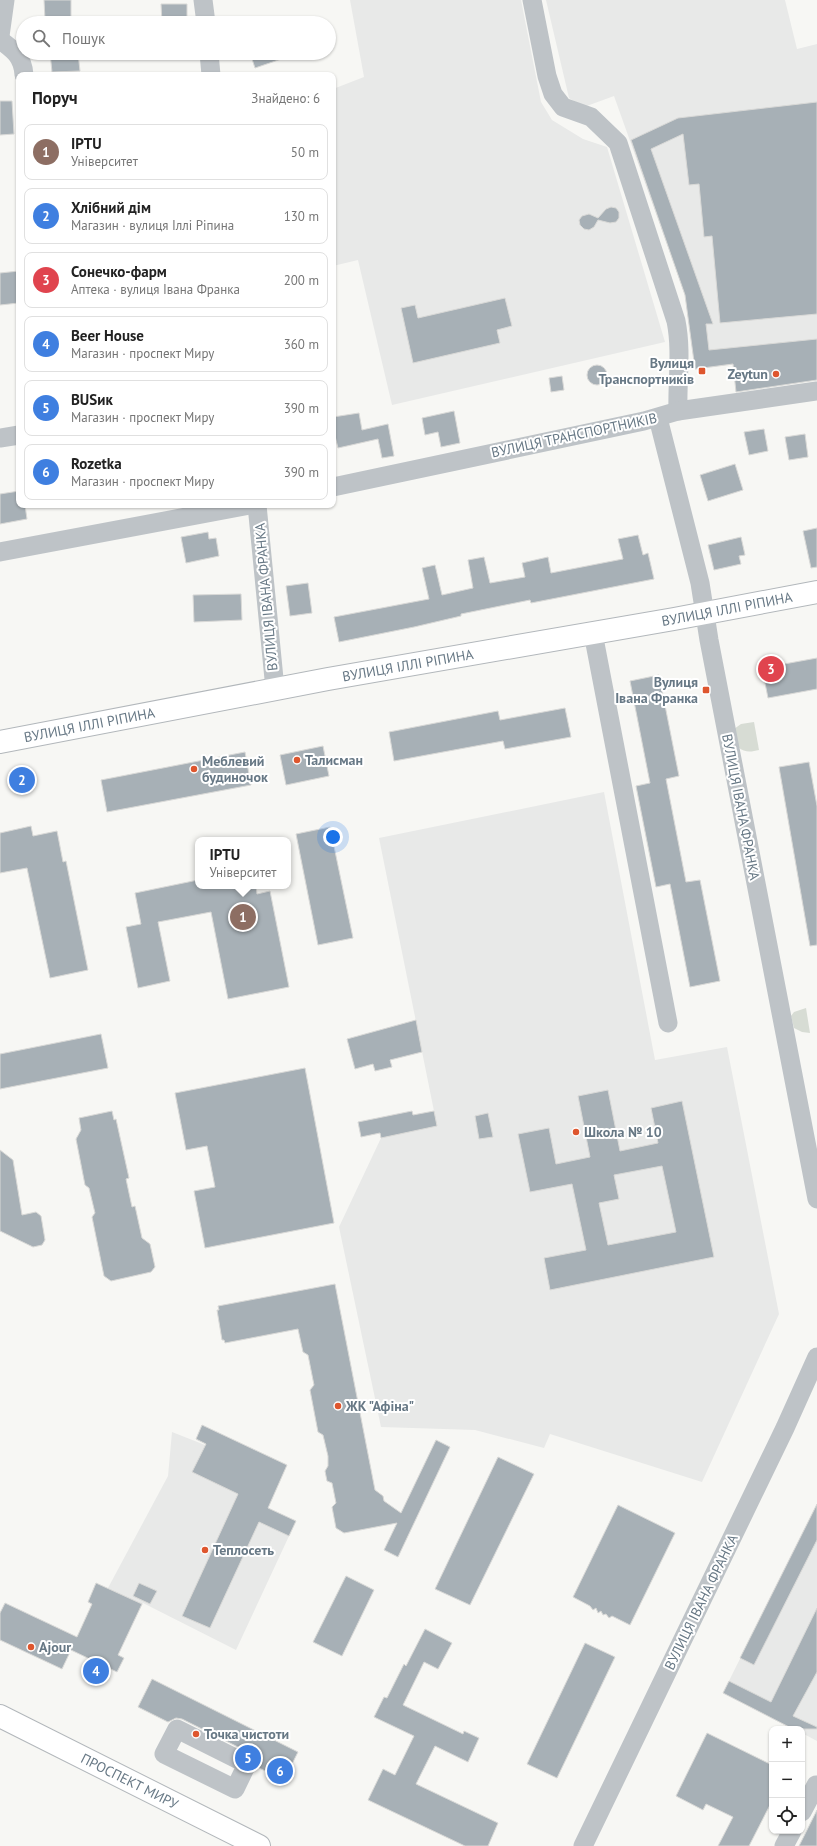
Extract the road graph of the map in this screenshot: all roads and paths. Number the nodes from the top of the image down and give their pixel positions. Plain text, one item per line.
1 (5, 0) edge
2 (203, 0) edge
3 (532, 0) edge
4 (205, 16) edge
5 (0, 36) edge
6 (0, 40) edge
7 (16, 51) edge
8 (21, 60) edge
9 (210, 60) edge
10 (24, 72) edge
11 (211, 72) edge
12 (817, 391) edge
13 (678, 411) junction
14 (658, 418) junction
15 (16, 435) edge
16 (0, 438) edge
17 (336, 486) edge
18 (234, 508) edge
19 (257, 508) edge
20 (0, 552) edge
21 (817, 592) edge
22 (705, 613) junction
23 (593, 633) junction
24 (275, 689) junction
25 (0, 742) edge
26 (668, 1023) dead end
27 (817, 1199) edge
28 (817, 1357) edge
29 (0, 1716) edge
30 (816, 1785) edge
31 (805, 1806) edge
32 (790, 1834) edge
33 (255, 1845) edge
34 (583, 1846) edge
35 (784, 1846) edge

1 - 5 street
2 - 4 street
3 - 13 street
6 - 7 street
8 - 10 street
9 - 11 street
12 - 13 street, ВУЛИЦЯ ТРАНСПОРТНИКІВ
13 - 14 street, ВУЛИЦЯ ТРАНСПОРТНИКІВ
14 - 17 street, ВУЛИЦЯ ТРАНСПОРТНИКІВ
14 - 22 street, ВУЛИЦЯ ІВАНА ФРАНКА
15 - 16 street
18 - 20 street
19 - 24 street, ВУЛИЦЯ ІВАНА ФРАНКА
21 - 22 main road, ВУЛИЦЯ ІЛЛІ РІПИНА
22 - 23 main road, ВУЛИЦЯ ІЛЛІ РІПИНА
22 - 27 street, ВУЛИЦЯ ІВАНА ФРАНКА
23 - 24 main road, ВУЛИЦЯ ІЛЛІ РІПИНА
23 - 26 street
24 - 25 main road, ВУЛИЦЯ ІЛЛІ РІПИНА
28 - 34 street, ВУЛИЦЯ ІВАНА ФРАНКА
29 - 33 main road, ПРОСПЕКТ МИРУ
30 - 31 street
32 - 35 street

